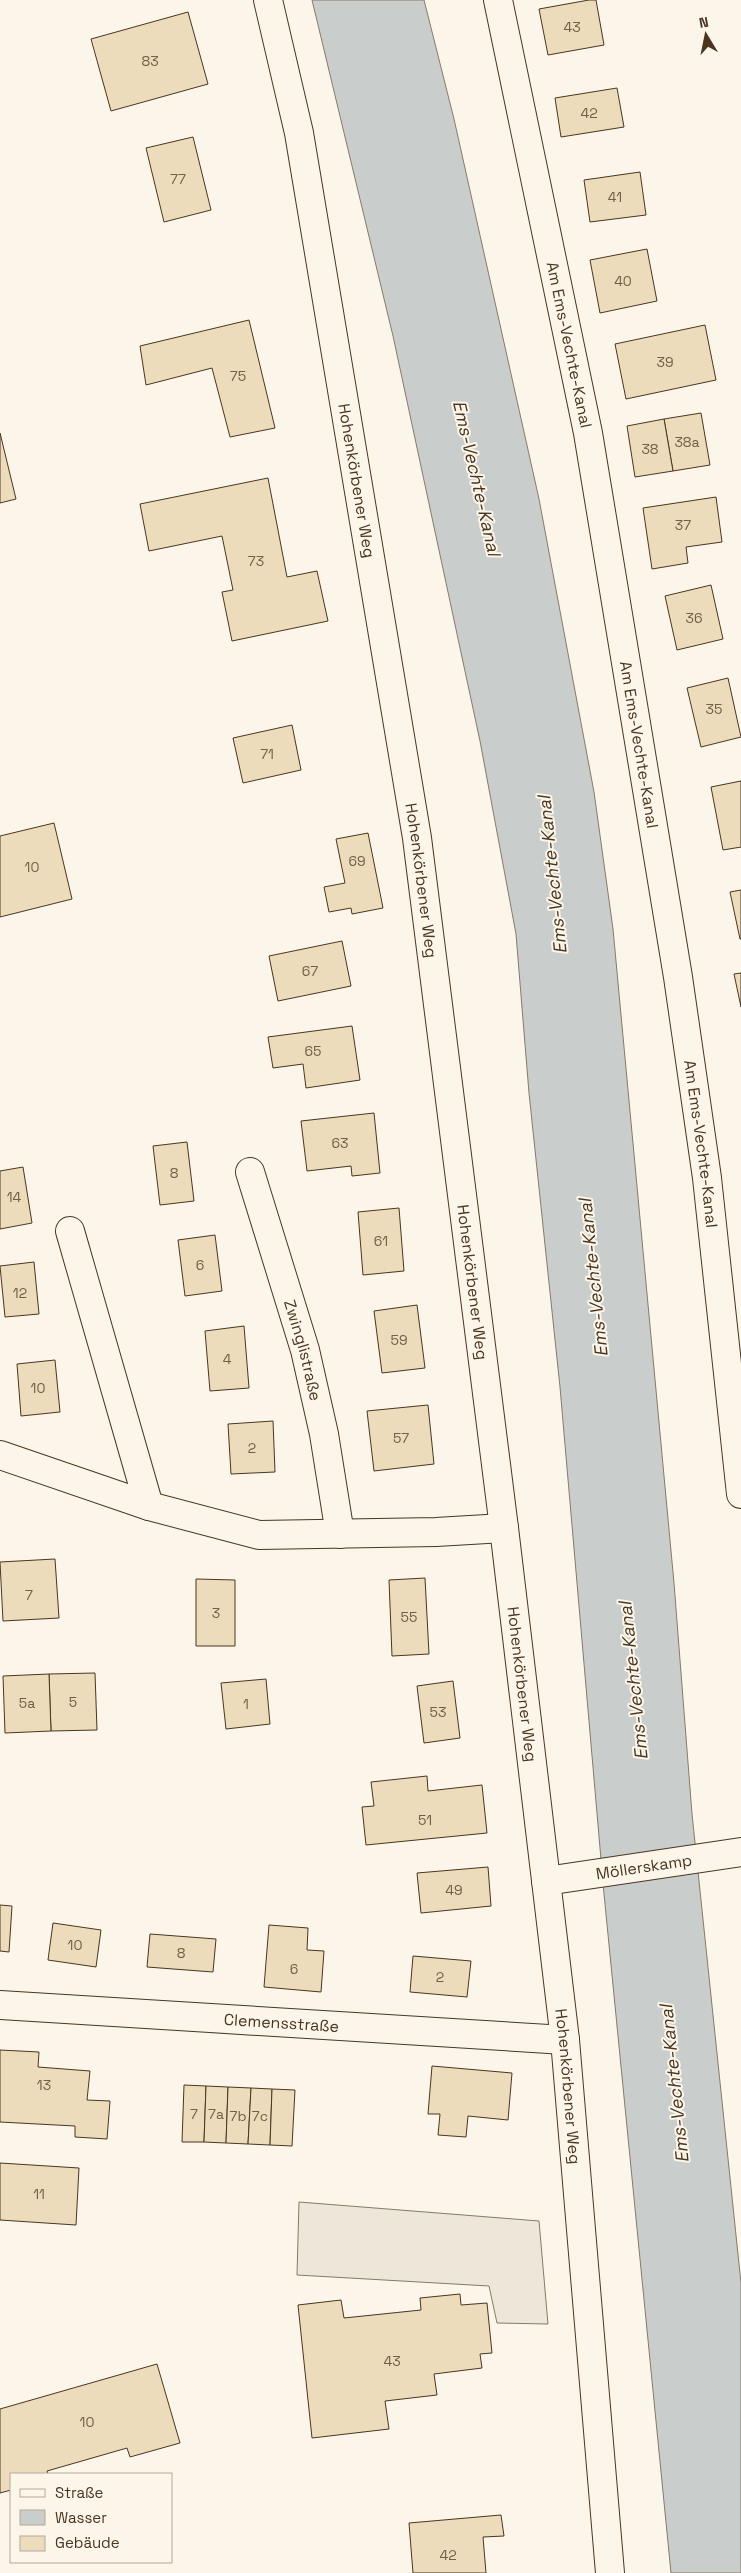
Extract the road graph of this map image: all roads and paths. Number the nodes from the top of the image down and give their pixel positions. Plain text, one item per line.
1 (268, 0) edge
2 (498, 0) edge
3 (250, 1172) dead end
4 (70, 1231) dead end
5 (0, 1455) edge
6 (741, 1494) edge
7 (149, 1506) junction
8 (504, 1528) junction
9 (340, 1534) junction
10 (732, 1854) edge
11 (546, 1881) junction
12 (0, 2005) edge
13 (565, 2040) junction
14 (610, 2573) edge

1 - 8 street, Hohenkörbener Weg
2 - 6 street, Am Ems-Vechte-Kanal
3 - 9 street, Zwinglistraße
4 - 7 street
5 - 7 street
7 - 9 street
8 - 9 street
8 - 11 street, Hohenkörbener Weg
10 - 11 street, Möllerskamp
11 - 13 street, Hohenkörbener Weg
12 - 13 street, Clemensstraße
13 - 14 street, Hohenkörbener Weg

